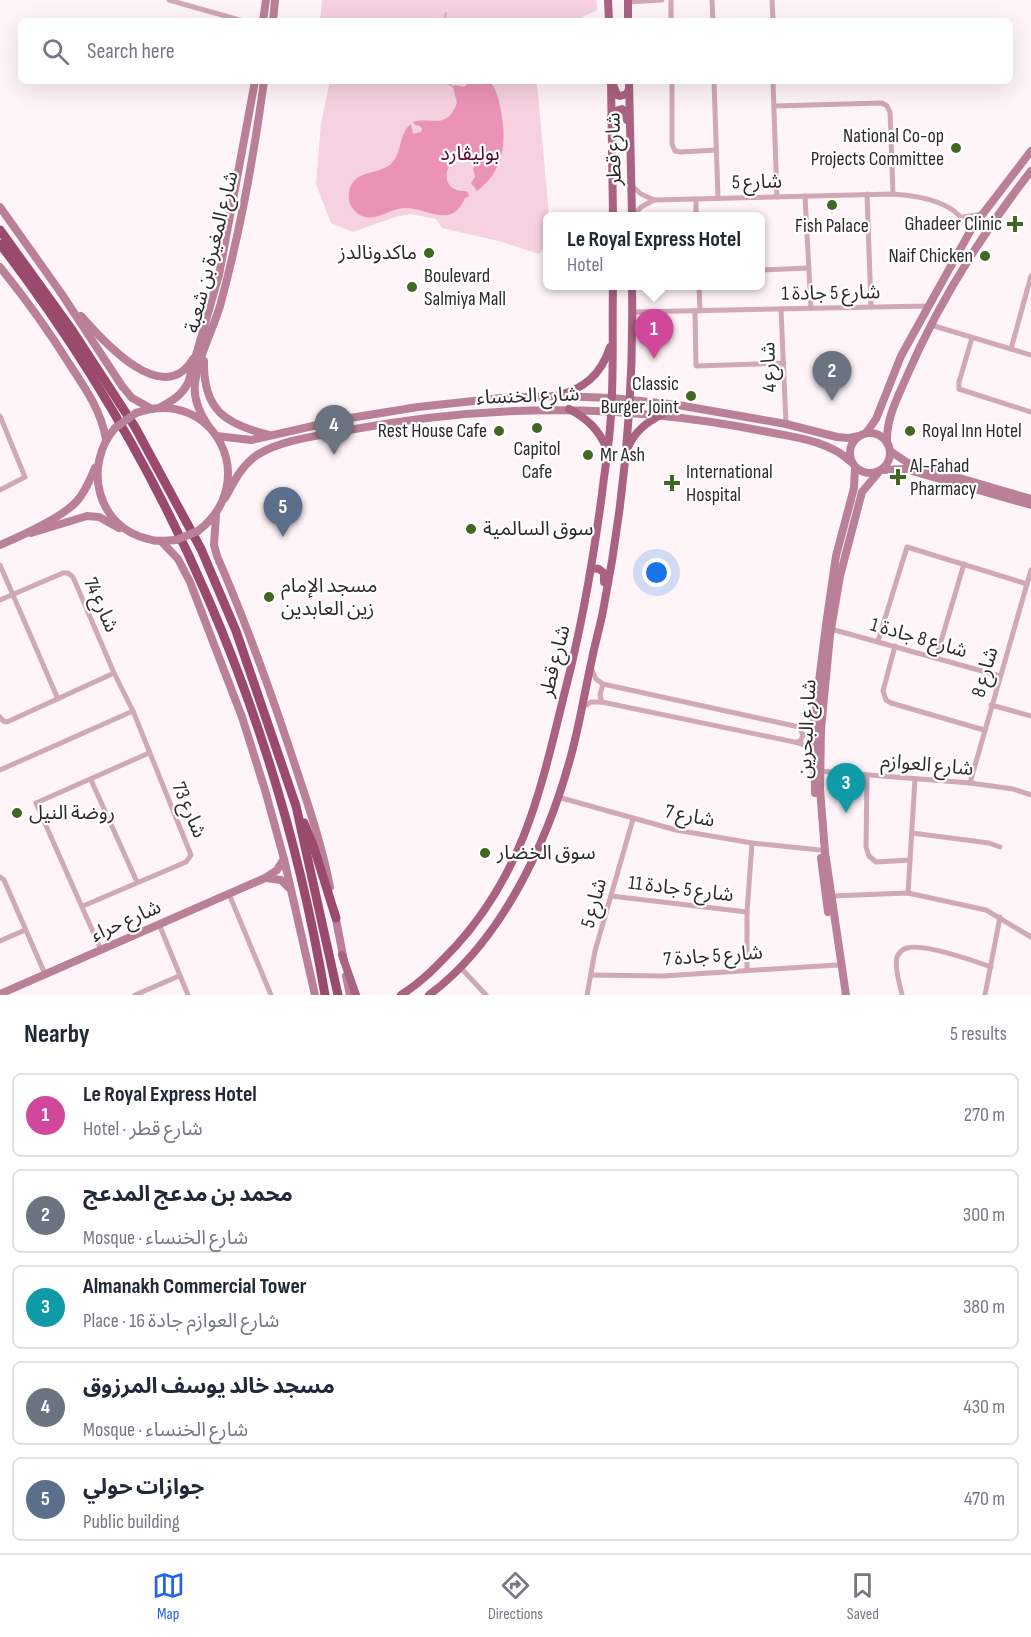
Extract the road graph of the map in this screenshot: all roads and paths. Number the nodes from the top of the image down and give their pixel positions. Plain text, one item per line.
1 (170, 0) edge
2 (266, 0) edge
3 (275, 0) edge
4 (608, 0) edge
5 (662, 0) edge
6 (671, 0) edge
7 (712, 0) edge
8 (772, 0) edge
9 (628, 1) edge
10 (233, 18) edge
11 (263, 18) edge
12 (273, 18) edge
13 (609, 18) edge
14 (628, 18) edge
15 (671, 18) edge
16 (712, 18) edge
17 (772, 18) edge
18 (254, 84) edge
19 (263, 84) edge
20 (611, 84) edge
21 (612, 84) edge
22 (672, 84) edge
23 (714, 84) edge
24 (773, 84) edge
25 (629, 85) edge
26 (774, 106) junction
27 (611, 117) junction
28 (630, 138) junction
29 (716, 150) junction
30 (1031, 151) edge
31 (1031, 171) edge
32 (631, 184) junction
33 (867, 194) junction
34 (893, 194) junction
35 (805, 196) junction
36 (777, 197) junction
37 (718, 198) junction
38 (696, 199) junction
39 (654, 200) junction
40 (0, 207) edge
41 (613, 212) edge
42 (633, 212) edge
43 (637, 212) edge
44 (696, 212) edge
45 (982, 214) junction
46 (963, 218) junction
47 (0, 230) edge
48 (969, 232) junction
49 (0, 244) edge
50 (0, 267) edge
51 (809, 267) junction
52 (765, 270) edge
53 (1031, 276) edge
54 (613, 290) edge
55 (632, 290) edge
56 (699, 290) edge
57 (61, 293) junction
58 (927, 306) junction
59 (871, 307) junction
60 (811, 308) junction
61 (781, 309) junction
62 (697, 311) junction
63 (633, 312) junction
64 (931, 325) junction
65 (613, 332) junction
66 (972, 338) junction
67 (1011, 349) junction
68 (200, 351) junction
69 (1031, 355) edge
70 (901, 356) junction
71 (784, 363) junction
72 (911, 366) junction
73 (556, 396) junction
74 (612, 398) junction
75 (630, 400) junction
76 (156, 408) junction
77 (569, 409) junction
78 (611, 411) junction
79 (629, 411) junction
80 (1031, 412) edge
81 (663, 414) junction
82 (0, 416) edge
83 (786, 424) junction
84 (209, 427) junction
85 (863, 434) junction
86 (271, 435) junction
87 (217, 436) junction
88 (106, 439) junction
89 (889, 447) junction
90 (607, 450) junction
91 (627, 450) junction
92 (98, 462) junction
93 (853, 465) junction
94 (880, 472) junction
95 (0, 490) edge
96 (225, 498) junction
97 (1031, 499) edge
98 (1031, 505) edge
99 (216, 515) junction
100 (134, 534) junction
101 (21, 536) junction
102 (160, 541) junction
103 (0, 545) edge
104 (964, 564) junction
105 (0, 565) edge
106 (591, 568) junction
107 (1031, 570) edge
108 (1027, 584) junction
109 (13, 595) junction
110 (0, 600) edge
111 (603, 612) junction
112 (831, 629) junction
113 (879, 641) junction
114 (895, 646) junction
115 (936, 658) junction
116 (590, 666) junction
117 (114, 673) junction
118 (999, 676) junction
119 (603, 684) junction
120 (58, 699) junction
121 (602, 702) junction
122 (991, 705) junction
123 (581, 709) junction
124 (133, 711) junction
125 (1031, 716) edge
126 (0, 717) edge
127 (814, 722) junction
128 (799, 727) junction
129 (984, 730) junction
130 (795, 742) junction
131 (813, 752) junction
132 (149, 753) junction
133 (0, 770) edge
134 (819, 771) junction
135 (867, 775) junction
136 (915, 779) junction
137 (92, 780) junction
138 (969, 783) junction
139 (1031, 794) edge
140 (558, 797) junction
141 (296, 806) junction
142 (633, 819) junction
143 (912, 833) junction
144 (752, 843) junction
145 (1000, 847) dead end
146 (820, 850) junction
147 (284, 859) junction
148 (910, 860) junction
149 (0, 876) edge
150 (265, 878) junction
151 (137, 882) junction
152 (291, 890) junction
153 (908, 893) junction
154 (229, 894) junction
155 (612, 896) junction
156 (831, 896) junction
157 (83, 906) junction
158 (747, 912) junction
159 (1000, 917) junction
160 (336, 918) junction
161 (159, 924) junction
162 (25, 930) junction
163 (1031, 937) edge
164 (0, 941) edge
165 (101, 950) junction
166 (342, 955) junction
167 (837, 964) junction
168 (460, 967) junction
169 (991, 967) junction
170 (747, 969) junction
171 (45, 974) junction
172 (591, 975) junction
173 (179, 976) junction
174 (0, 994) edge
175 (135, 995) edge
176 (188, 995) edge
177 (271, 995) edge
178 (315, 995) edge
179 (325, 995) edge
180 (338, 995) edge
181 (350, 995) edge
182 (356, 995) edge
183 (401, 995) edge
184 (429, 995) edge
185 (486, 995) edge
186 (587, 995) edge
187 (842, 995) edge
188 (846, 995) edge
189 (902, 995) edge
190 (985, 995) edge

1 - 10 street
2 - 11 main road
3 - 12 main road
4 - 13 main road
5 - 9 street
6 - 15 street
7 - 16 street
8 - 17 street
9 - 14 main road
18 - 68 main road, شارع المغيرة بن شعبة
19 - 68 main road, شارع المغيرة بن شعبة
20 - 27 main road, شارع قطر
21 - 25 main road
22 - 29 street
23 - 29 street
24 - 26 street
25 - 28 main road, شارع قطر
26 - 34 street
26 - 36 street
27 - 28 main road
27 - 41 main road, شارع قطر
28 - 32 main road, شارع قطر
29 - 37 street
30 - 45 main road
31 - 64 main road
32 - 39 street
32 - 42 main road, شارع قطر
33 - 34 street, شارع 5
33 - 35 street, شارع 5
33 - 59 street
34 - 46 street, شارع 5
35 - 36 street, شارع 5
35 - 51 street
36 - 37 street, شارع 5
37 - 38 street, شارع 5
38 - 39 street, شارع 5
38 - 44 street
39 - 43 street
40 - 57 main road
45 - 46 street
45 - 48 main road
46 - 48 street
47 - 141 highway
48 - 58 main road
49 - 179 highway
50 - 88 main road
51 - 52 street
51 - 60 street
53 - 67 street
54 - 65 main road, شارع قطر
55 - 63 main road, شارع قطر
56 - 62 street
57 - 68 main road
57 - 76 main road
58 - 59 street, شارع 5 جادة 1
58 - 70 main road
59 - 60 street, شارع 5 جادة 1
60 - 61 street, شارع 5 جادة 1
61 - 62 street, شارع 5 جادة 1
61 - 71 street, شارع 4
62 - 63 street, شارع 5 جادة 1
62 - 71 street
63 - 75 main road, شارع قطر
64 - 66 street
64 - 72 main road
65 - 73 main road
65 - 74 main road, شارع قطر
66 - 67 street
66 - 80 street
67 - 69 street
68 - 76 main road, شارع المغيرة بن شعبة
68 - 84 main road, شارع المغيرة بن شعبة
68 - 86 main road
70 - 72 main road
70 - 85 main road
71 - 83 street, شارع 4
72 - 89 main road
73 - 74 main road, شارع الخنساء
73 - 86 main road, شارع الخنساء
74 - 75 main road, شارع الخنساء
74 - 78 main road, شارع قطر
75 - 79 main road, شارع قطر
75 - 83 main road, شارع الخنساء
76 - 84 main road
76 - 88 main road, bridge
77 - 78 main road, شارع الخنساء
77 - 90 main road
77 - 96 main road, شارع الخنساء
78 - 79 main road, شارع الخنساء
78 - 90 main road, شارع قطر
79 - 81 main road, شارع الخنساء
79 - 91 main road, شارع قطر
81 - 91 main road
81 - 93 main road, شارع الخنساء
82 - 95 street
83 - 85 main road, شارع الخنساء
84 - 87 main road
85 - 89 main road
85 - 93 main road
86 - 87 main road, شارع الخنساء
87 - 96 main road
88 - 92 main road
89 - 94 main road
89 - 97 main road
90 - 106 main road, شارع قطر
91 - 111 main road, شارع قطر
92 - 100 main road
92 - 101 main road
93 - 94 main road
93 - 127 main road, شارع البحرين
94 - 98 main road
94 - 112 main road, شارع البحرين
96 - 99 main road
99 - 102 main road, bridge
99 - 160 main road
100 - 101 main road
100 - 102 main road
101 - 103 main road
102 - 147 main road
104 - 108 street
104 - 113 street
104 - 115 street
105 - 109 street
106 - 111 main road
106 - 183 main road, شارع قطر
107 - 108 street, شارع 8
108 - 118 street, شارع 8
109 - 110 street, شارع 74
109 - 117 street, شارع 74
109 - 120 street
111 - 116 main road, شارع قطر
112 - 113 street, شارع 8 جادة 1
112 - 134 main road, شارع البحرين
113 - 114 street, شارع 8 جادة 1
114 - 115 street, شارع 8 جادة 1
114 - 129 street
115 - 118 street, شارع 8 جادة 1
116 - 119 street
116 - 123 main road, شارع قطر
117 - 120 street
117 - 124 street, شارع 74
118 - 122 street, شارع 8
119 - 121 street
119 - 128 street
120 - 126 street
121 - 123 street
121 - 130 street
122 - 125 street
122 - 129 street, شارع 8
123 - 140 main road, شارع قطر
124 - 132 street, شارع 73
124 - 133 street
127 - 128 street
127 - 131 main road, شارع البحرين
128 - 130 street
129 - 138 street, شارع 8
130 - 131 street
131 - 146 main road, شارع البحرين
132 - 137 street
132 - 151 street, شارع 73
134 - 135 street, شارع العوازم
134 - 156 main road, شارع البحرين
135 - 136 street, شارع العوازم
135 - 148 street
136 - 138 street, شارع العوازم
136 - 143 street
137 - 151 street
137 - 157 street
138 - 139 street, شارع العوازم
140 - 142 street, شارع 7
140 - 168 main road, شارع قطر
141 - 160 highway
141 - 180 highway
142 - 144 street, شارع 7
142 - 155 street, شارع 5
143 - 145 street
143 - 148 street
144 - 146 street, شارع 7
144 - 158 street
146 - 167 main road, شارع البحرين
147 - 150 main road, شارع حراء
147 - 152 main road
148 - 153 street
149 - 162 street
150 - 152 main road
150 - 154 main road, شارع حراء
151 - 157 street, شارع 73
152 - 178 main road
153 - 156 street
153 - 159 street
154 - 161 main road, شارع حراء
154 - 177 street
155 - 158 street, شارع 5 جادة 11
155 - 172 street, شارع 5
156 - 188 main road, شارع البحرين
157 - 165 street
158 - 170 street
159 - 163 street
159 - 169 street
160 - 166 main road
161 - 165 main road, شارع حراء
161 - 173 street
162 - 164 street
162 - 171 street
165 - 171 main road, شارع حراء
166 - 181 main road
166 - 182 main road
167 - 170 street, شارع 5 جادة 7
167 - 187 main road, شارع البحرين
168 - 184 main road, شارع قطر
168 - 185 street
169 - 189 street
169 - 190 street
170 - 172 street, شارع 5 جادة 7
171 - 174 main road, شارع حراء
172 - 186 street, شارع 5
173 - 175 street
173 - 176 street

